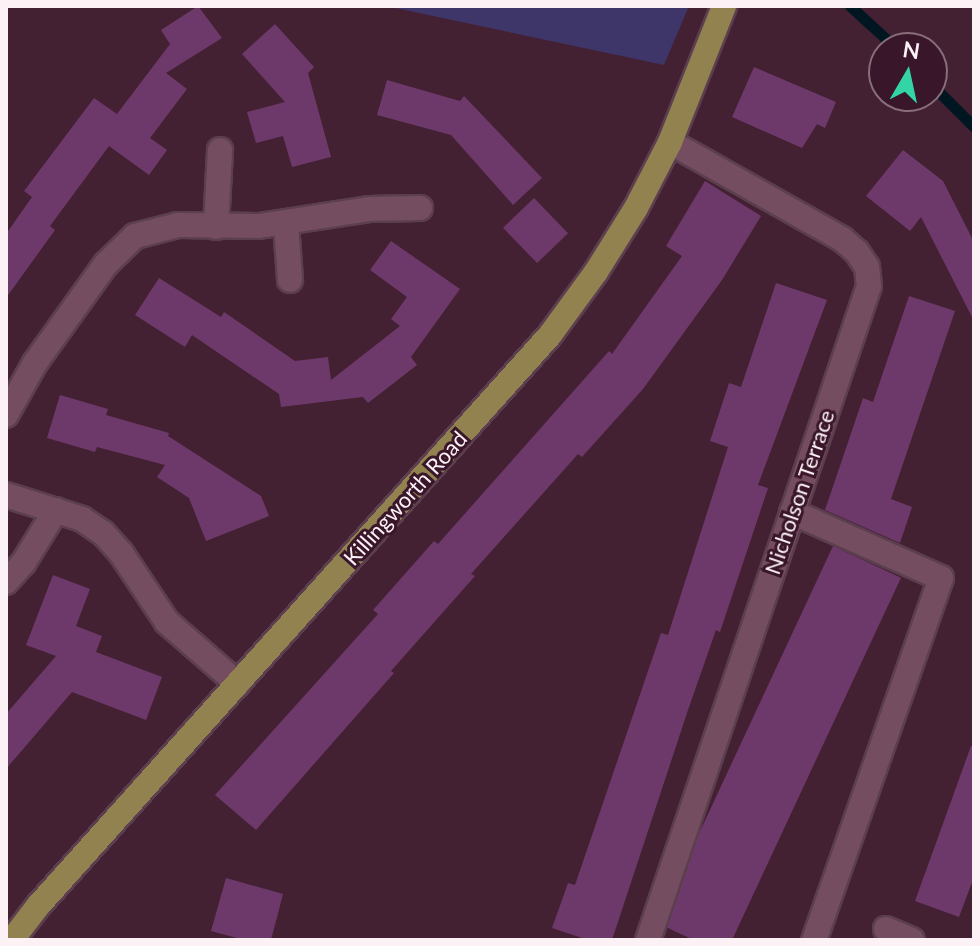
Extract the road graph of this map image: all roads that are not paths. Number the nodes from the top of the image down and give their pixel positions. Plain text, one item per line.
1 (724, 6) edge
2 (670, 142) junction
3 (220, 150) dead end
4 (420, 208) dead end
5 (286, 224) junction
6 (216, 227) junction
7 (290, 280) dead end
8 (6, 415) edge
9 (6, 495) edge
10 (56, 510) junction
11 (792, 512) junction
12 (6, 582) edge
13 (238, 684) junction
14 (886, 929) dead end
15 (12, 940) edge
16 (648, 940) edge
17 (814, 940) edge
18 (912, 940) edge

1 - 2 main road, Killingworth Road
2 - 11 street, Nicholson Terrace
2 - 13 main road, Killingworth Road
3 - 6 street
4 - 5 street
5 - 6 street
5 - 7 street
6 - 8 street
9 - 10 street
10 - 12 street
10 - 13 street
11 - 16 street, Nicholson Terrace
11 - 17 street
13 - 15 main road, Killingworth Road
14 - 18 street

